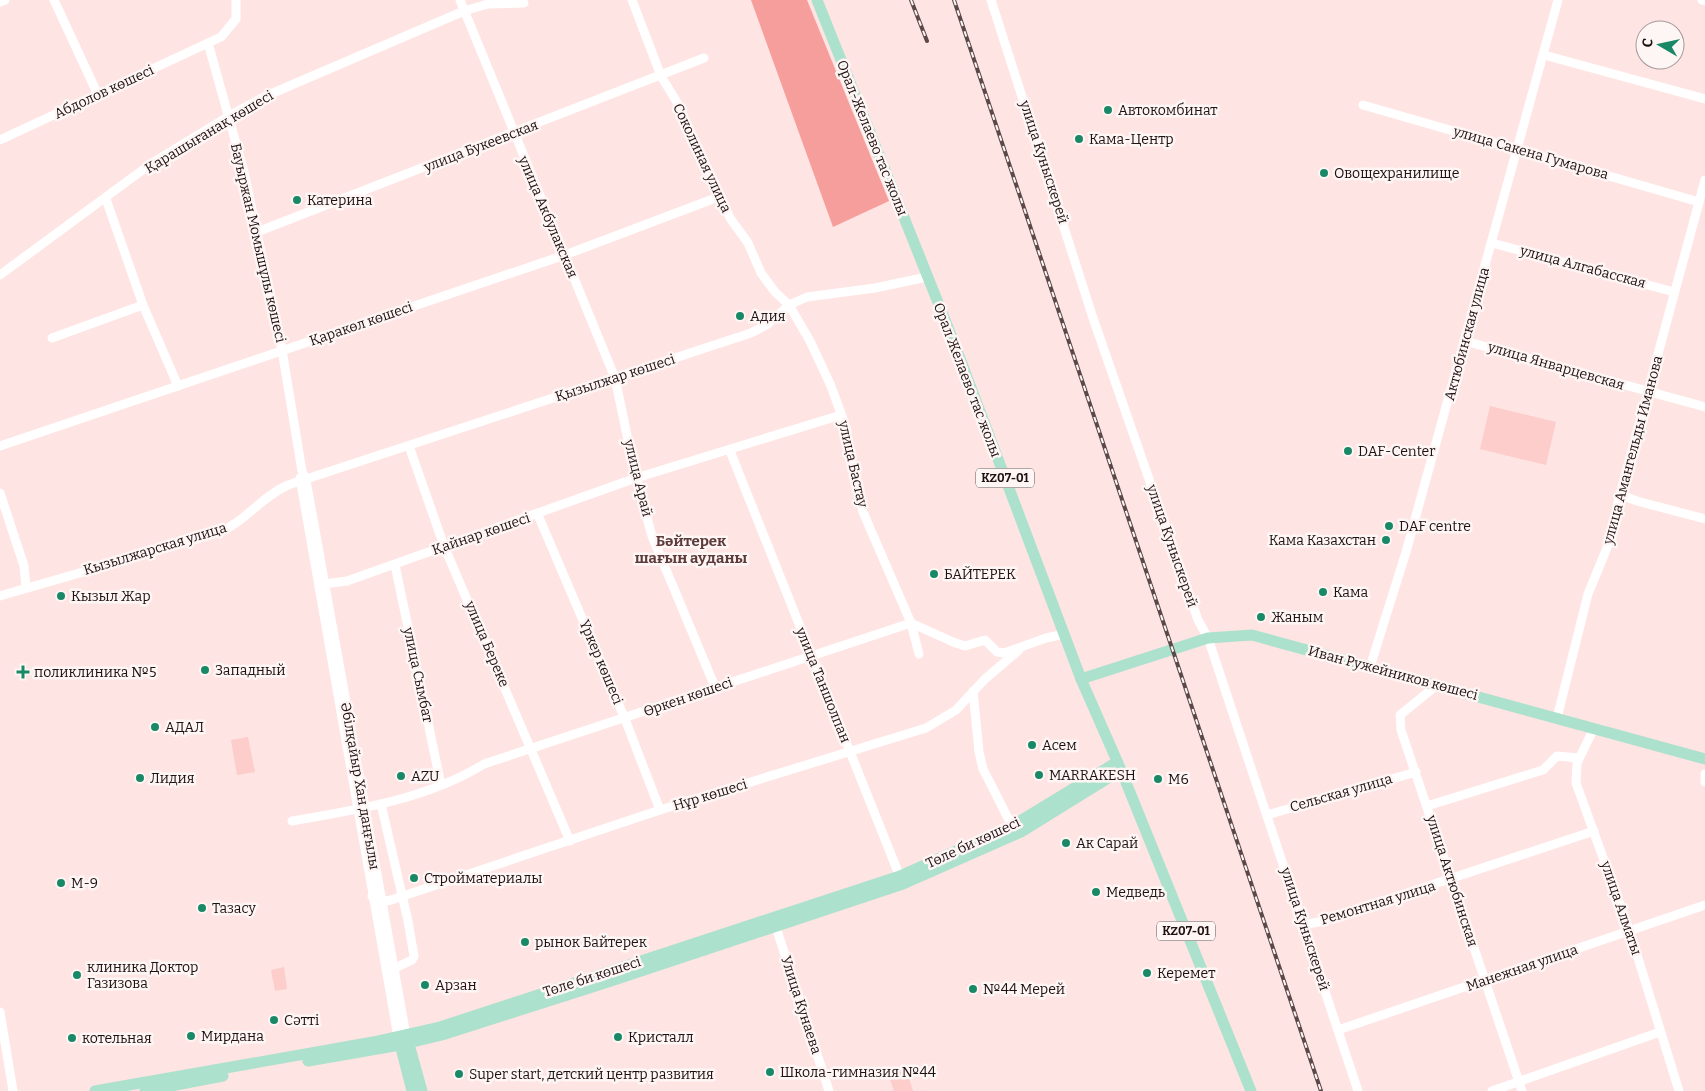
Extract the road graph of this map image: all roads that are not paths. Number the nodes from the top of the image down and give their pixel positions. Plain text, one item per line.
1 (5, 0) edge
2 (54, 0) edge
3 (236, 0) edge
4 (460, 0) edge
5 (632, 0) edge
6 (817, 0) edge
7 (991, 0) edge
8 (1558, 0) edge
9 (0, 2) edge
10 (524, 3) dead end
11 (464, 11) junction
12 (208, 43) junction
13 (1544, 55) junction
14 (704, 58) dead end
15 (661, 76) junction
16 (98, 95) junction
17 (1705, 99) edge
18 (1363, 105) dead end
19 (229, 116) junction
20 (514, 133) junction
21 (0, 140) edge
22 (1518, 149) junction
23 (1705, 180) edge
24 (721, 196) junction
25 (106, 199) junction
26 (1699, 202) junction
27 (257, 232) junction
28 (1492, 243) junction
29 (565, 255) junction
30 (0, 275) edge
31 (927, 277) junction
32 (1674, 292) junction
33 (789, 305) junction
34 (143, 306) junction
35 (52, 338) dead end
36 (1465, 341) junction
37 (282, 350) junction
38 (615, 378) junction
39 (178, 386) junction
40 (1647, 391) junction
41 (1705, 407) edge
42 (841, 415) junction
43 (0, 446) edge
44 (409, 446) junction
45 (730, 451) junction
46 (636, 478) junction
47 (302, 481) junction
48 (0, 494) edge
49 (1621, 495) junction
50 (538, 515) junction
51 (1705, 519) edge
52 (444, 546) junction
53 (394, 565) junction
54 (324, 584) junction
55 (26, 587) junction
56 (0, 596) edge
57 (911, 623) junction
58 (1065, 634) junction
59 (1208, 638) junction
60 (1025, 645) junction
61 (810, 654) junction
62 (919, 654) dead end
63 (1370, 667) junction
64 (1081, 679) junction
65 (1437, 685) junction
66 (715, 687) junction
67 (973, 691) junction
68 (1557, 718) junction
69 (625, 719) junction
70 (1594, 728) junction
71 (532, 748) junction
72 (849, 752) junction
73 (1579, 758) junction
74 (1705, 759) edge
75 (1119, 766) junction
76 (1416, 772) junction
77 (1705, 774) edge
78 (1705, 782) edge
79 (441, 785) junction
80 (381, 804) junction
81 (1427, 806) junction
82 (360, 807) junction
83 (660, 810) junction
84 (1267, 815) junction
85 (292, 821) dead end
86 (1012, 826) junction
87 (1594, 831) junction
88 (570, 841) junction
89 (901, 880) junction
90 (1452, 880) junction
91 (372, 896) junction
92 (401, 897) junction
93 (381, 902) junction
94 (1705, 905) edge
95 (775, 923) junction
96 (1303, 925) junction
97 (1630, 932) junction
98 (393, 969) junction
99 (1485, 980) junction
100 (0, 1012) edge
101 (1338, 1030) junction
102 (1660, 1032) junction
103 (403, 1040) junction
104 (1519, 1082) junction
105 (13, 1091) edge
106 (95, 1091) edge
107 (145, 1091) edge
108 (412, 1091) edge
109 (422, 1091) edge
110 (829, 1091) edge
111 (1251, 1091) edge
112 (1358, 1091) edge
113 (1492, 1091) edge
114 (1522, 1091) edge
115 (1679, 1091) edge

1 - 9 street
2 - 16 street
3 - 12 street
4 - 11 street, улица Акбулакская
5 - 15 street, Соколиная улица
6 - 31 main road, Орал-Желаево тас жолы / KZ07-01
7 - 59 street, улица Куныскерей
8 - 13 street, Актюбинская улица
10 - 11 street, Қарашығанақ көшесі
11 - 19 street, Қарашығанақ көшесі
11 - 20 street, улица Акбулакская
12 - 16 street, Абдолов көшесі
12 - 19 street, Бауыржан Момышұлы көшесі
13 - 17 street
13 - 22 street, Актюбинская улица
14 - 15 street, улица Букеевская
15 - 20 street, улица Букеевская
15 - 24 street, Соколиная улица
16 - 21 street, Абдолов көшесі
18 - 22 street, улица Сакена Гумарова
19 - 25 street, Қарашығанақ көшесі
19 - 27 street, Бауыржан Момышұлы көшесі
20 - 27 street, улица Букеевская
20 - 29 street, улица Акбулакская
22 - 26 street, улица Сакена Гумарова
22 - 28 street, Актюбинская улица
23 - 26 street, улица Амангельды Иманова
24 - 29 street, Қаракөл көшесі
24 - 33 street, Соколиная улица
25 - 30 street, Қарашығанақ көшесі
25 - 34 street
26 - 32 street, улица Амангельды Иманова
27 - 37 street, Бауыржан Момышұлы көшесі
28 - 32 street, улица Алгабасская
28 - 36 street, Актюбинская улица
29 - 37 street, Қаракөл көшесі
29 - 38 street, улица Акбулакская
31 - 33 street, Қызылжар көшесі
31 - 58 main road, Орал Желаево тас жолы / KZ07-01
32 - 40 street, улица Амангельды Иманова
33 - 38 street, Қызылжар көшесі
33 - 42 street, улица Бастау
34 - 35 street
34 - 39 street
36 - 40 street, улица Январцевская
36 - 63 street, Актюбинская улица
37 - 39 street, Қаракөл көшесі
37 - 47 street, Бауыржан Момышұлы көшесі
38 - 44 street, Қызылжар көшесі
38 - 46 street, улица Арай
39 - 43 street, Қаракөл көшесі
40 - 41 street, улица Январцевская
40 - 49 street, улица Амангельды Иманова
42 - 45 street, Қайнар көшесі
42 - 57 street, улица Бастау
44 - 47 street, Қызылжар көшесі
44 - 52 street, улица Береке
45 - 46 street, Қайнар көшесі
45 - 61 street, улица Таншолпан
46 - 50 street, Қайнар көшесі
46 - 66 street, улица Арай
47 - 54 street, Әбілқайыр Хан даңғылы
47 - 55 street, Кызылжарская улица
47 - 82 street, Әбілқайыр Хан даңғылы
48 - 55 street
49 - 51 street
49 - 68 street, улица Амангельды Иманова
50 - 52 street, Қайнар көшесі
50 - 69 street, Үркер көшесі
52 - 53 street, Қайнар көшесі
52 - 71 street, улица Береке
53 - 54 street, Қайнар көшесі
53 - 79 street, улица Сымбат
54 - 82 street, Әбілқайыр Хан даңғылы
55 - 56 street, Кызылжарская улица
57 - 60 street
57 - 61 street, Өркен көшесі
57 - 62 street, улица Бастау
58 - 60 street
58 - 64 main road, Орал Желаево тас жолы / KZ07-01
59 - 63 main road, Иван Ружейников көшесі
59 - 64 main road, Иван Ружейников көшесі
59 - 84 street, улица Куныскерей
60 - 67 street, Нұр көшесі
61 - 66 street, Өркен көшесі
61 - 72 street, улица Таншолпан
63 - 65 main road, Иван Ружейников көшесі
64 - 75 main road, KZ07-01
65 - 68 main road, Иван Ружейников көшесі
65 - 76 street, улица Актюбинская
66 - 69 street, Өркен көшесі
67 - 72 street, Нұр көшесі
67 - 86 street
68 - 70 main road, Иван Ружейников көшесі
69 - 71 street, Өркен көшесі
69 - 83 street, Үркер көшесі
70 - 73 street, улица Алматы
70 - 74 main road, Иван Ружейников көшесі
71 - 79 street, Өркен көшесі
71 - 88 street, улица Береке
72 - 83 street, Нұр көшесі
72 - 89 street, улица Таншолпан
73 - 81 street
73 - 87 street, улица Алматы
75 - 86 main road, Төле би көшесі
75 - 89 main road, Төле би көшесі
75 - 111 main road, KZ07-01
76 - 81 street, улица Актюбинская
76 - 84 street, Сельская улица
77 - 78 street
79 - 80 street, Өркен көшесі
80 - 82 street, Өркен көшесі
80 - 92 street
81 - 90 street, улица Актюбинская
82 - 85 street, Өркен көшесі
82 - 91 street, Әбілқайыр Хан даңғылы
82 - 93 street, Әбілқайыр Хан даңғылы
83 - 88 street, Нұр көшесі
84 - 96 street, улица Куныскерей
86 - 89 main road, Төле би көшесі
87 - 90 street, Ремонтная улица
87 - 97 street, улица Алматы
88 - 92 street, Нұр көшесі
89 - 95 main road, Төле би көшесі
90 - 96 street, Ремонтная улица
90 - 99 street, улица Актюбинская
91 - 93 street
91 - 103 street, Әбілқайыр Хан даңғылы
92 - 93 street, Нұр көшесі
92 - 98 street
93 - 98 street, Әбілқайыр Хан даңғылы
94 - 97 street, Манежная улица
95 - 103 main road, Төле би көшесі
95 - 110 street, Улица Кунаева
96 - 101 street, улица Куныскерей
97 - 99 street, Манежная улица
97 - 102 street, улица Алматы
98 - 103 street, Әбілқайыр Хан даңғылы
99 - 101 street, Манежная улица
99 - 104 street, улица Актюбинская
100 - 105 street
101 - 112 street, улица Куныскерей
102 - 104 street
102 - 115 street, улица Алматы
103 - 106 main road, Төле би көшесі
103 - 107 main road, Төле би көшесі
103 - 108 main road, Әбілқайыр Хан даңғылы
103 - 109 main road, Әбілқайыр Хан даңғылы
104 - 113 street
104 - 114 street, улица Актюбинская

